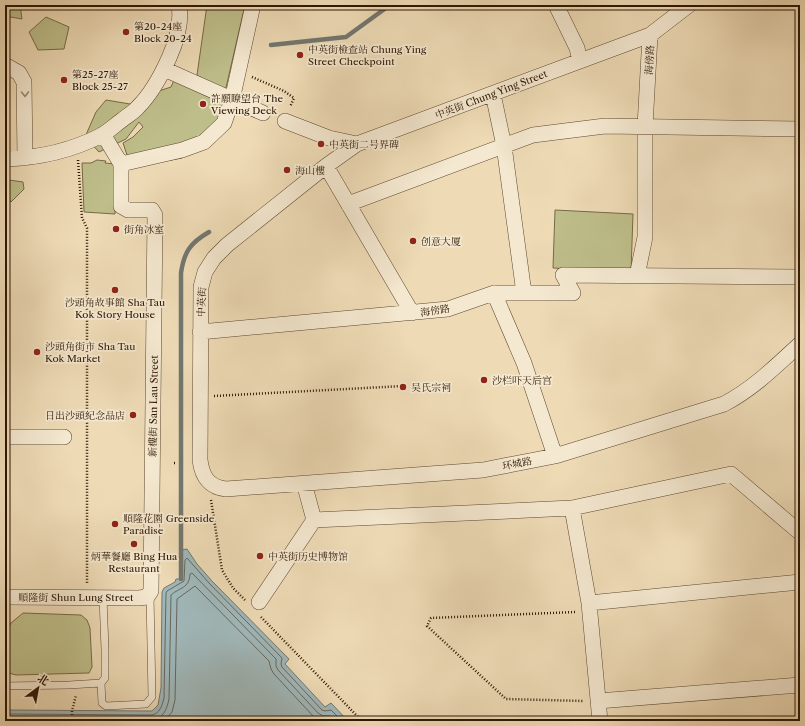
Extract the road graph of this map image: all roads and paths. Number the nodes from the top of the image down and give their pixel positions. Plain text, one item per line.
1 (179, 5) edge
2 (253, 5) edge
3 (556, 5) edge
4 (689, 5) edge
5 (650, 35) junction
6 (580, 61) junction
7 (5, 65) edge
8 (164, 69) junction
9 (238, 72) junction
10 (493, 94) junction
11 (232, 100) junction
12 (263, 112) dead end
13 (285, 121) joint
14 (645, 127) junction
15 (800, 130) edge
16 (103, 134) junction
17 (356, 144) junction
18 (78, 146) junction
19 (504, 146) junction
20 (25, 158) junction
21 (5, 159) edge
22 (121, 164) junction
23 (326, 166) junction
24 (348, 204) junction
25 (637, 276) junction
26 (800, 278) edge
27 (494, 293) junction
28 (524, 293) junction
29 (412, 313) junction
30 (200, 332) junction
31 (800, 344) edge
32 (403, 386) dead end
33 (200, 400) junction
34 (5, 437) edge
35 (64, 437) dead end
36 (555, 456) junction
37 (208, 482) joint
38 (304, 483) junction
39 (572, 508) junction
40 (314, 520) junction
41 (800, 531) edge
42 (800, 582) edge
43 (148, 595) junction
44 (5, 597) edge
45 (87, 598) junction
46 (103, 598) junction
47 (259, 602) dead end
48 (589, 607) junction
49 (102, 683) junction
50 (79, 685) junction
51 (800, 685) edge
52 (5, 686) edge
53 (598, 701) junction
54 (72, 721) edge
55 (600, 721) edge

1 - 8 street
2 - 9 street
3 - 6 street
4 - 5 street, 中英街 Chung Ying Street
5 - 6 street, 中英街 Chung Ying Street
5 - 14 street, 海傍路
6 - 10 street, 中英街 Chung Ying Street
7 -> 20 street
8 - 11 street
8 - 16 street
9 - 11 street
9 - 13 path
10 - 17 street, 中英街 Chung Ying Street
10 - 19 street
11 - 12 street
11 - 22 street
13 - 17 street
14 - 15 street
14 - 19 street
14 - 25 street, 海傍路
16 - 18 street
16 - 22 street
17 - 23 street, 中英街
18 - 20 street
18 - 45 path
19 - 24 street
19 - 28 street
20 - 21 street
22 - 43 street, 新樓街 San Lau Street
23 - 24 street
23 - 30 street, 中英街
24 - 29 street
25 - 26 street, 海傍路
25 - 28 street, 海傍路
27 - 28 street, 海傍路
27 - 29 street, 海傍路
27 - 36 street
29 - 30 street, 海傍路
30 - 33 street, 中英街
31 - 36 street, 环城路
32 - 33 path
33 - 37 street, 中英街
34 - 35 street
36 - 38 street, 环城路
37 - 38 street, 环城路
38 - 40 street
39 - 40 street
39 - 41 street
39 - 48 street
40 - 47 street
42 - 48 street
43 - 46 street, 順隆街 Shun Lung Street
43 - 49 lane
44 - 45 street, 順隆街 Shun Lung Street
45 - 46 street, 順隆街 Shun Lung Street
46 - 49 lane
48 - 53 street
48 - 53 path
49 - 50 lane
50 - 52 lane
50 - 54 path
51 - 53 street
53 - 55 street

